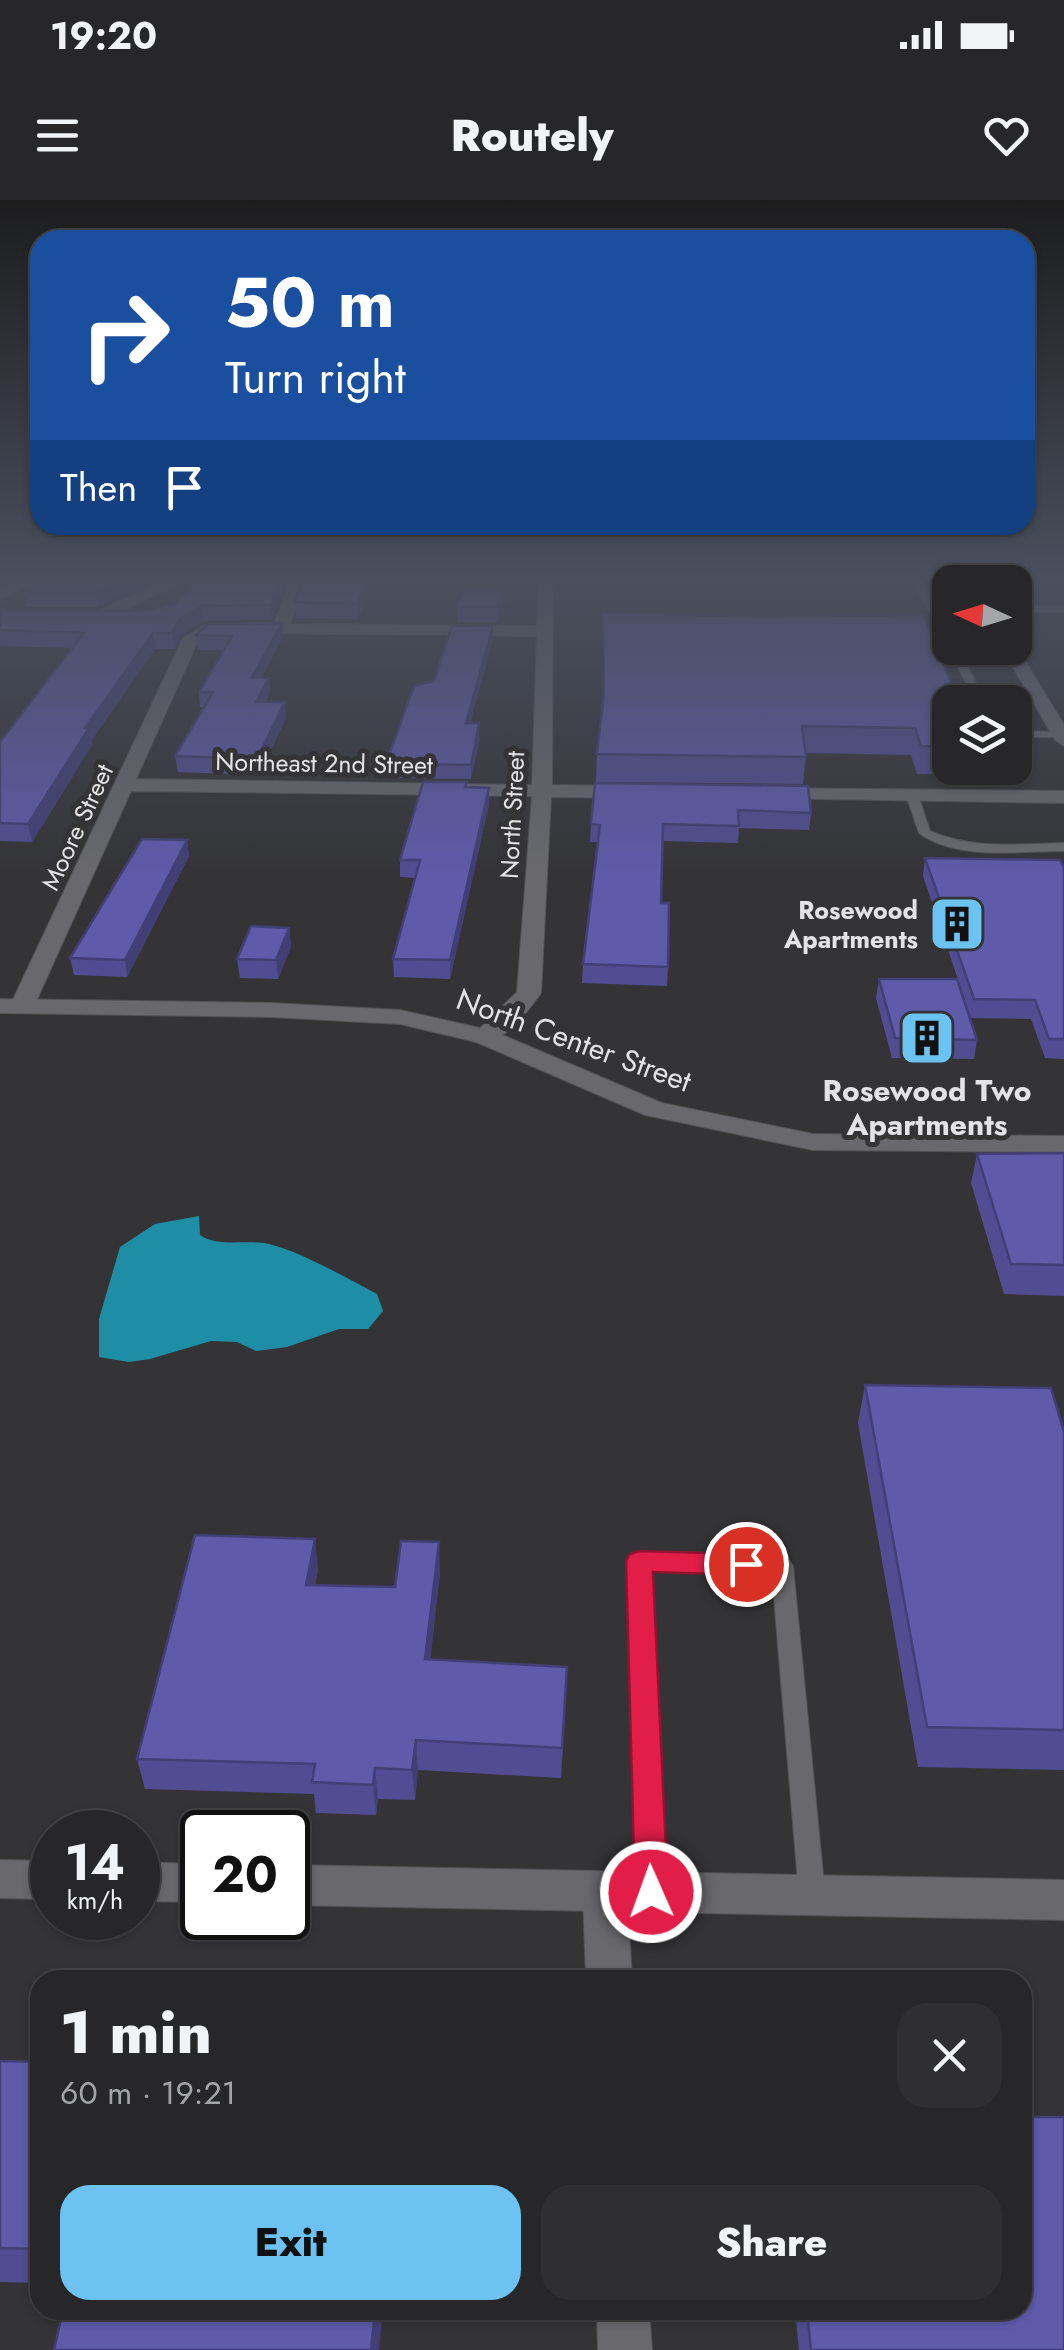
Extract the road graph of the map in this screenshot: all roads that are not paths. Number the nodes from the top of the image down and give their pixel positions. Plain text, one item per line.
1 (174, 676) edge
2 (543, 676) edge
3 (1027, 676) edge
4 (1032, 735) edge
5 (1063, 737) edge
6 (124, 786) junction
7 (542, 792) junction
8 (659, 793) edge
9 (737, 794) edge
10 (912, 795) junction
11 (1064, 797) edge
12 (1064, 847) edge
13 (11, 1006) edge
14 (484, 1036) junction
15 (1064, 1144) edge
16 (0, 1879) edge
17 (30, 1880) edge
18 (310, 1885) edge
19 (605, 1892) junction
20 (651, 1892) junction
21 (812, 1896) junction
22 (1064, 1900) edge
23 (608, 1970) edge
24 (624, 2320) edge
25 (625, 2350) edge

1 - 6 street, Moore Street
2 - 7 street, North Street
3 - 5 street
4 - 5 lane
6 - 7 street, Northeast 2nd Street
6 - 13 street, Moore Street
7 - 8 street, Northeast 2nd Street
7 - 14 street, North Street
9 - 10 street
10 - 11 street
10 - 12 lane
13 - 14 street, North Center Street
14 - 15 street, North Center Street
16 - 17 street
18 - 19 street
19 - 20 street
19 - 23 street
20 - 21 street
20 - 21 lane
21 - 22 street
24 - 25 street

